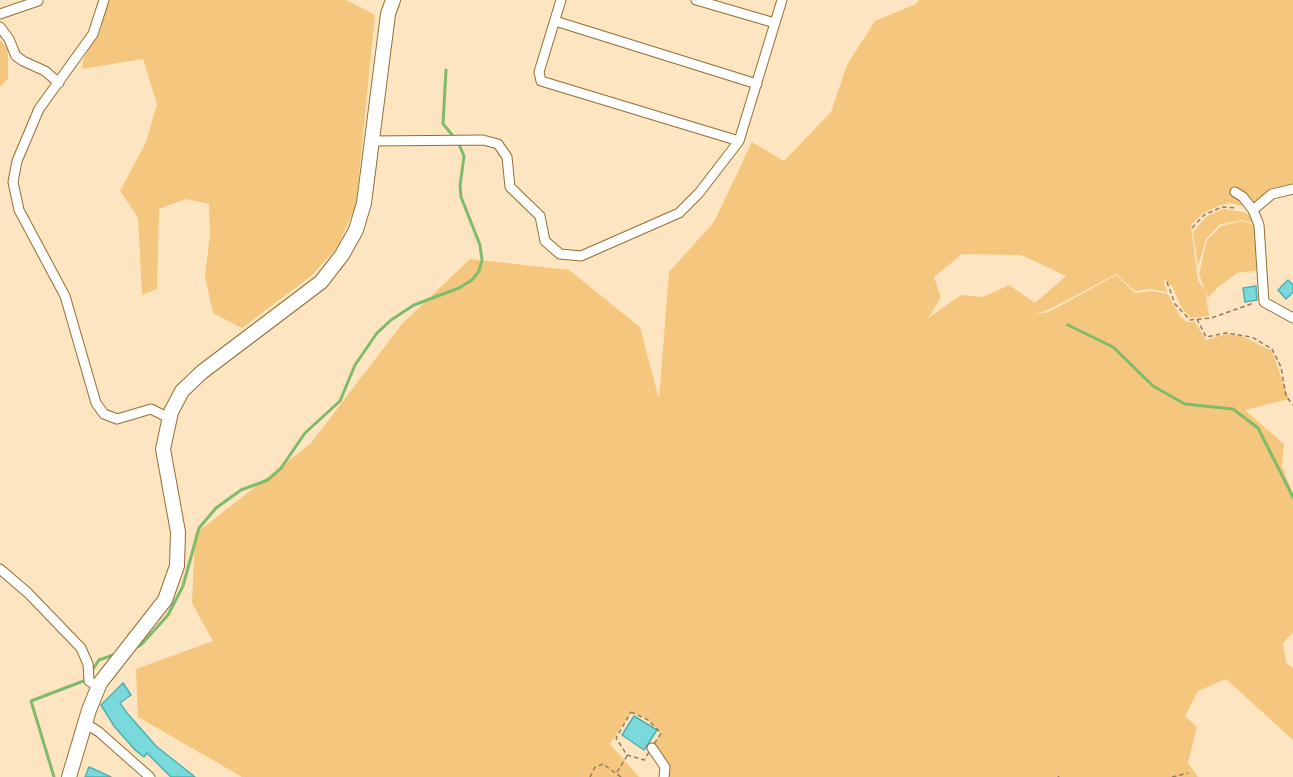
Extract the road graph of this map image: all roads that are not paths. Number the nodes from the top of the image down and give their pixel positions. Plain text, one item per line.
1 (104, 0) edge
2 (393, 0) edge
3 (561, 0) edge
4 (696, 0) edge
5 (782, 0) edge
6 (38, 1) edge
7 (0, 14) edge
8 (555, 21) junction
9 (775, 23) junction
10 (0, 27) edge
11 (59, 82) junction
12 (756, 84) junction
13 (372, 141) junction
14 (739, 141) junction
15 (1293, 189) edge
16 (1235, 192) dead end
17 (1254, 212) junction
18 (1293, 318) edge
19 (169, 418) junction
20 (0, 569) edge
21 (99, 685) junction
22 (85, 723) junction
23 (652, 748) road end
24 (69, 777) edge
25 (150, 777) edge
26 (664, 777) edge

1 - 11 street
2 - 13 street
3 - 8 street
4 - 9 street
5 - 9 street
6 - 7 street
8 - 12 street
8 - 14 street
9 - 12 street
10 - 11 street
11 - 19 street
12 - 14 street
13 - 14 street
13 - 19 street
15 - 17 street
16 - 17 street
17 - 18 street
19 - 21 street
20 - 21 street
21 - 22 street
22 - 24 street
22 - 25 street
23 - 26 street

